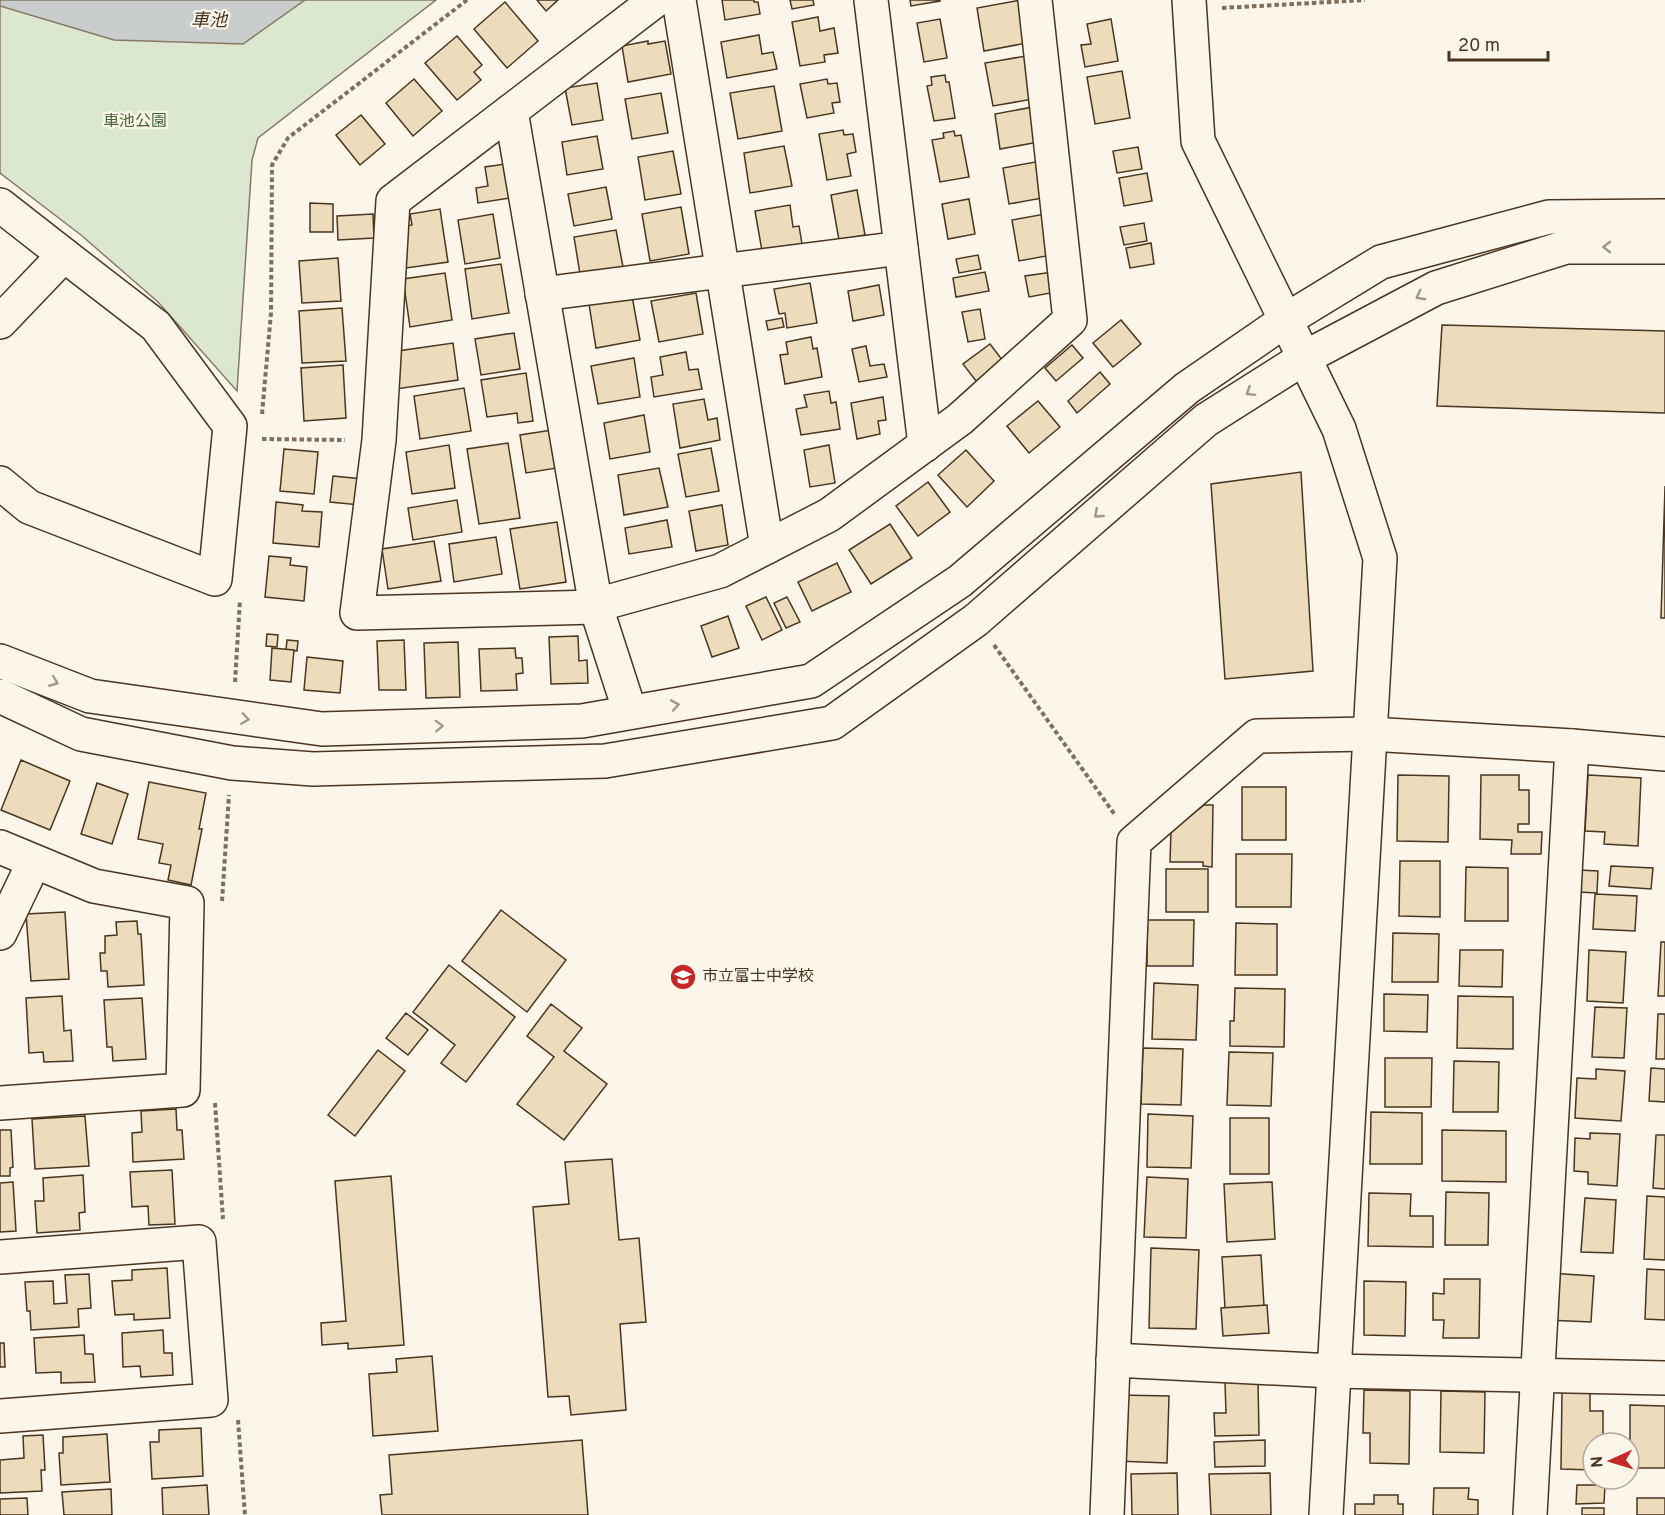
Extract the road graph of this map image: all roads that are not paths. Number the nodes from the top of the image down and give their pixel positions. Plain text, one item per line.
1 (656, 0) edge
2 (679, 0) edge
3 (871, 0) edge
4 (1035, 0) edge
5 (1189, 5) edge
6 (511, 111) junction
7 (0, 205) edge
8 (1665, 216) edge
9 (1665, 247) edge
10 (901, 248) junction
11 (64, 255) junction
12 (723, 271) junction
13 (542, 294) junction
14 (1286, 320) junction
15 (0, 322) edge
16 (1304, 358) junction
17 (925, 445) junction
18 (0, 483) edge
19 (768, 547) junction
20 (596, 607) junction
21 (0, 661) edge
22 (0, 696) edge
23 (630, 712) junction
24 (1370, 734) junction
25 (1572, 746) junction
26 (1665, 754) edge
27 (0, 847) edge
28 (34, 862) junction
29 (0, 933) edge
30 (0, 1103) edge
31 (0, 1257) edge
32 (1113, 1360) junction
33 (1333, 1371) junction
34 (1538, 1374) junction
35 (1665, 1378) edge
36 (0, 1416) edge
37 (1107, 1515) edge
38 (1326, 1515) edge
39 (1530, 1515) edge

1 - 6 street
2 - 12 street
3 - 10 street
4 - 17 street
5 - 14 street
6 - 13 street
6 - 20 street
7 - 11 street
8 - 14 street
9 -> 16 street
10 - 12 street
10 - 17 street
11 - 15 street
11 - 18 street
12 - 13 street
12 - 19 street
13 - 20 street
14 - 16 street
23 -> 14 street
16 -> 22 street
16 - 24 street
17 - 19 street
19 - 20 street
20 - 23 street
21 -> 23 street
24 - 25 street
24 - 32 street
24 - 33 street
25 - 26 street
25 - 34 street
27 - 28 street
28 - 29 street
28 - 30 street
31 - 36 street
32 - 33 street
32 - 37 street
33 - 34 street
33 - 38 street
34 - 35 street
34 - 39 street

